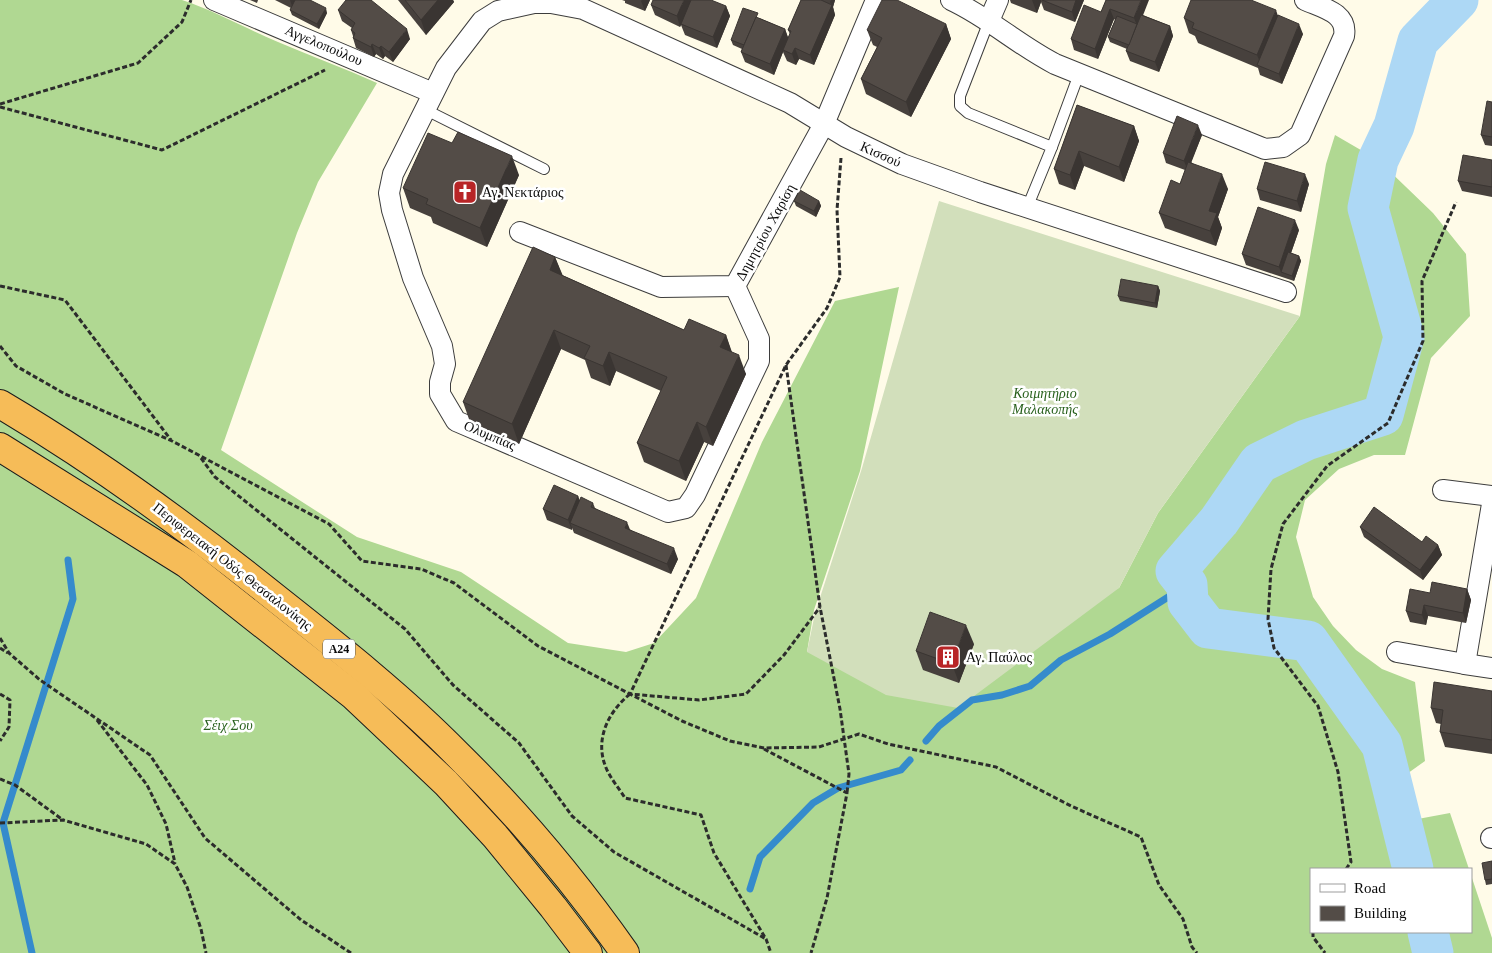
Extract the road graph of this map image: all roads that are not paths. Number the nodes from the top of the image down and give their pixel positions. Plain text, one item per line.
1 (214, 0) edge
2 (876, 0) edge
3 (951, 0) edge
4 (998, 0) edge
5 (1305, 0) edge
6 (586, 5) edge
7 (487, 7) edge
8 (989, 21) junction
9 (1079, 74) junction
10 (428, 101) junction
11 (824, 124) junction
12 (1052, 147) junction
13 (544, 169) dead end
14 (1027, 208) junction
15 (520, 232) dead end
16 (735, 286) junction
17 (1286, 292) dead end
18 (0, 404) edge
19 (0, 447) edge
20 (1443, 490) dead end
21 (1492, 496) edge
22 (1492, 504) edge
23 (1397, 652) dead end
24 (1465, 664) junction
25 (1492, 668) edge
26 (588, 953) edge
27 (625, 953) edge

1 - 10 street, Αγγελοπούλου
2 - 11 street, Δημητρίου Χαρίση
3 - 8 street
4 - 8 street
5 - 9 street
6 - 7 street, Κισσού
6 - 11 street, Κισσού
7 - 10 street, Ολυμπίας
8 - 9 street
8 - 12 lane
9 - 12 lane
10 - 13 lane
10 - 16 street, Ολυμπίας
11 - 14 street, Κισσού
11 - 16 street, Δημητρίου Χαρίση
12 - 14 lane
14 - 17 street, Κισσού
15 - 16 street, Δημητρίου Χαρίση
18 - 27 highway, Περιφερειακή Οδός Θεσσαλονίκης / Α24
19 - 26 highway, Περιφερειακή Οδός Θεσσαλονίκης / Α24
20 - 21 street
22 - 24 street
23 - 24 street
24 - 25 street

